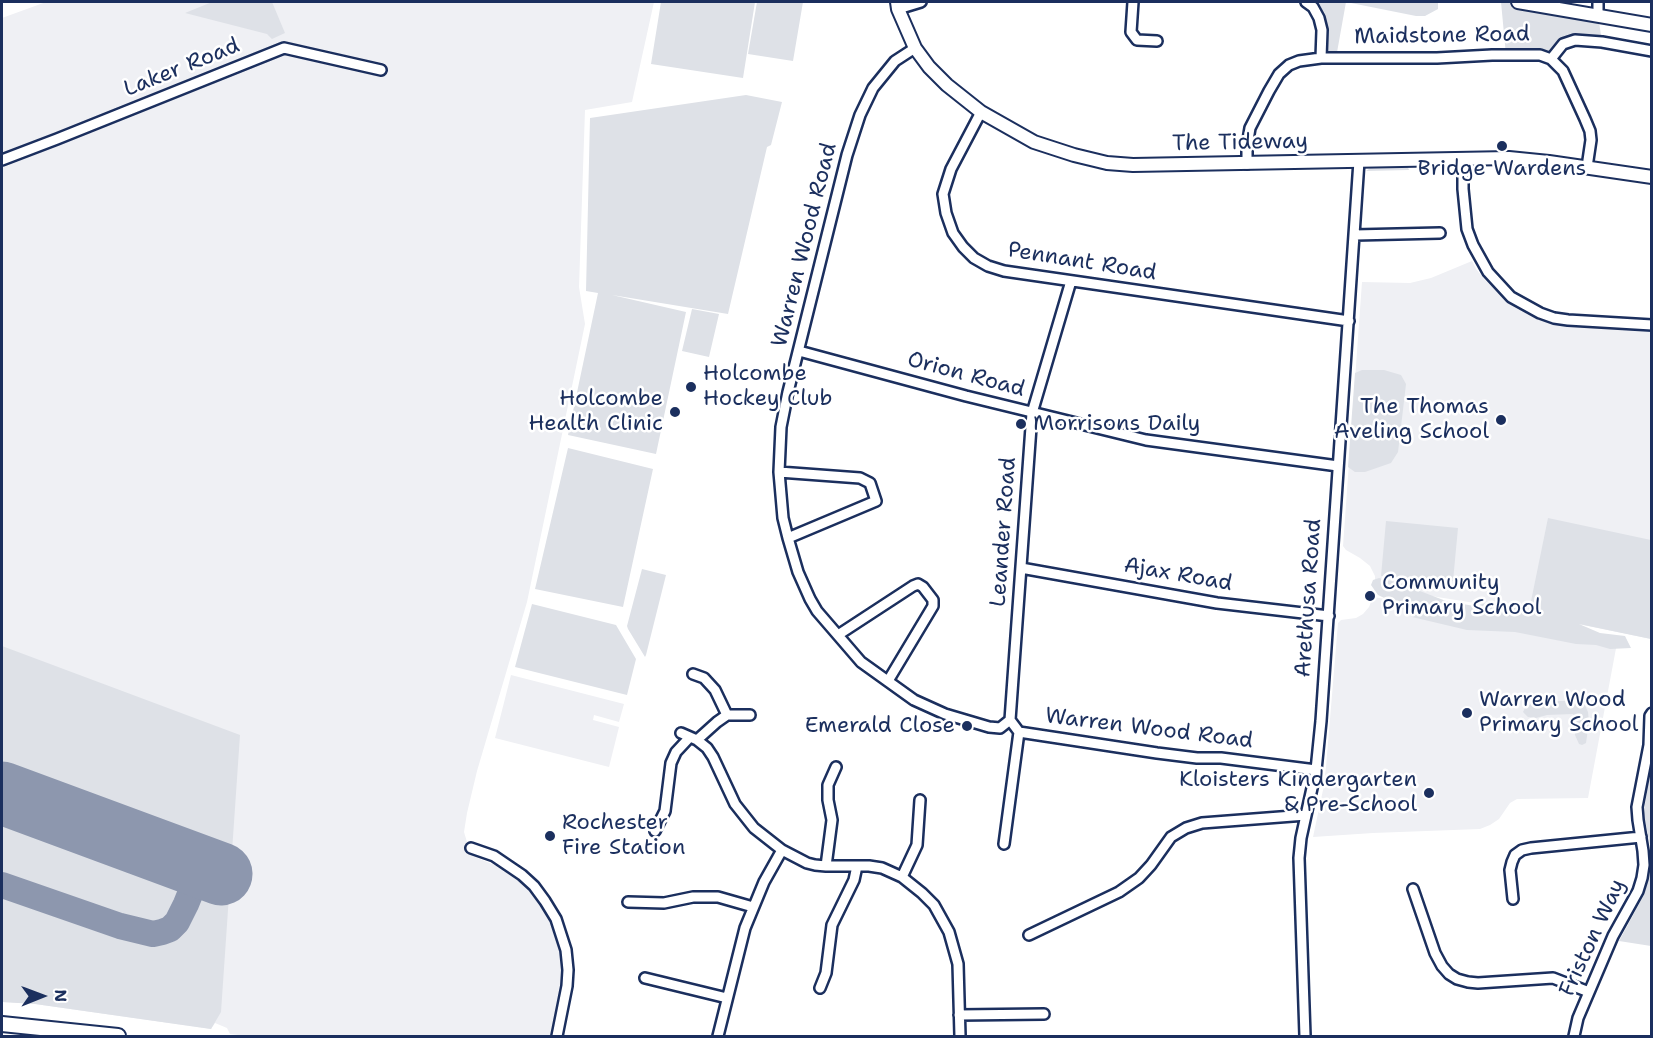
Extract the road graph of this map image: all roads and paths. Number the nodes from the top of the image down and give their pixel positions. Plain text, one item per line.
1 (921, 2) edge
2 (1133, 2) edge
3 (1306, 2) edge
4 (1518, 2) edge
5 (1598, 2) edge
6 (897, 5) edge
7 (1598, 15) junction
8 (1652, 25) edge
9 (1157, 41) dead end
10 (915, 48) junction
11 (1652, 51) edge
12 (1321, 57) junction
13 (1551, 59) junction
14 (381, 70) dead end
15 (981, 112) junction
16 (1463, 159) junction
17 (2, 160) edge
18 (1359, 161) junction
19 (1247, 164) junction
20 (1587, 167) junction
21 (1652, 177) edge
22 (1440, 233) dead end
23 (1355, 235) junction
24 (1071, 281) junction
25 (1348, 321) junction
26 (1652, 325) edge
27 (799, 351) junction
28 (1032, 413) junction
29 (1338, 466) junction
30 (779, 472) junction
31 (788, 538) junction
32 (1021, 568) junction
33 (1329, 615) junction
34 (838, 635) junction
35 (693, 674) dead end
36 (888, 681) junction
37 (1652, 713) edge
38 (727, 715) junction
39 (750, 715) dead end
40 (1010, 720) junction
41 (1019, 732) junction
42 (689, 737) junction
43 (836, 767) dead end
44 (1316, 770) junction
45 (920, 800) dead end
46 (1306, 815) junction
47 (655, 831) dead end
48 (1641, 837) junction
49 (1004, 844) dead end
50 (471, 848) dead end
51 (782, 850) junction
52 (826, 866) junction
53 (857, 866) junction
54 (902, 877) junction
55 (1413, 889) dead end
56 (1513, 899) dead end
57 (628, 902) dead end
58 (753, 907) junction
59 (1029, 934) dead end
60 (645, 978) dead end
61 (820, 988) dead end
62 (1589, 992) junction
63 (727, 998) junction
64 (1044, 1014) dead end
65 (959, 1015) junction
66 (2, 1024) edge
67 (118, 1036) edge
68 (557, 1036) edge
69 (718, 1036) edge
70 (960, 1036) edge
71 (1305, 1036) edge
72 (1574, 1036) edge

1 - 6 street
2 - 9 street
3 - 12 street, Maidstone Road
4 - 7 street, Maidstone Road
5 - 7 street
6 - 10 street, The Tideway
7 - 8 street, Maidstone Road
10 - 15 street, The Tideway
10 - 27 street, Warren Wood Road
11 - 13 street, Maidstone Road
12 - 13 street, Maidstone Road
12 - 19 street
13 - 20 street
14 - 17 street, Laker Road
15 - 19 street, The Tideway
15 - 24 street, Pennant Road
16 - 18 street, The Tideway
16 - 20 street, The Tideway
16 - 26 street
18 - 19 street, The Tideway
18 - 23 street, Arethusa Road
20 - 21 street, The Tideway
22 - 23 street
23 - 25 street, Arethusa Road
24 - 25 street, Pennant Road
24 - 28 street, Leander Road
25 - 29 street, Arethusa Road
27 - 28 street, Orion Road
27 - 30 street, Warren Wood Road
28 - 29 street, Orion Road
28 - 32 street, Leander Road
29 - 33 street, Arethusa Road
30 - 31 street, Warren Wood Road
30 - 31 street
31 - 34 street, Warren Wood Road
32 - 33 street, Ajax Road
32 - 40 street, Leander Road
33 - 44 street, Arethusa Road
34 - 36 street, Warren Wood Road
34 - 36 street
35 - 38 street
36 - 40 street, Warren Wood Road
37 - 48 street, Friston Way
38 - 39 street
38 - 42 street
40 - 41 street, Warren Wood Road
41 - 44 street, Warren Wood Road
41 - 49 street
42 - 47 street
42 - 51 street
43 - 52 street
44 - 46 street, Arethusa Road
45 - 54 street
46 - 59 street
46 - 71 street, Arethusa Road
48 - 56 street
48 - 62 street, Friston Way
50 - 68 street
51 - 52 street
51 - 58 street
52 - 53 street
53 - 54 street
53 - 61 street
54 - 65 street
55 - 62 street
57 - 58 street
58 - 63 street
60 - 63 street
62 - 72 street, Friston Way
63 - 69 street
64 - 65 street
65 - 70 street
66 - 67 main road

